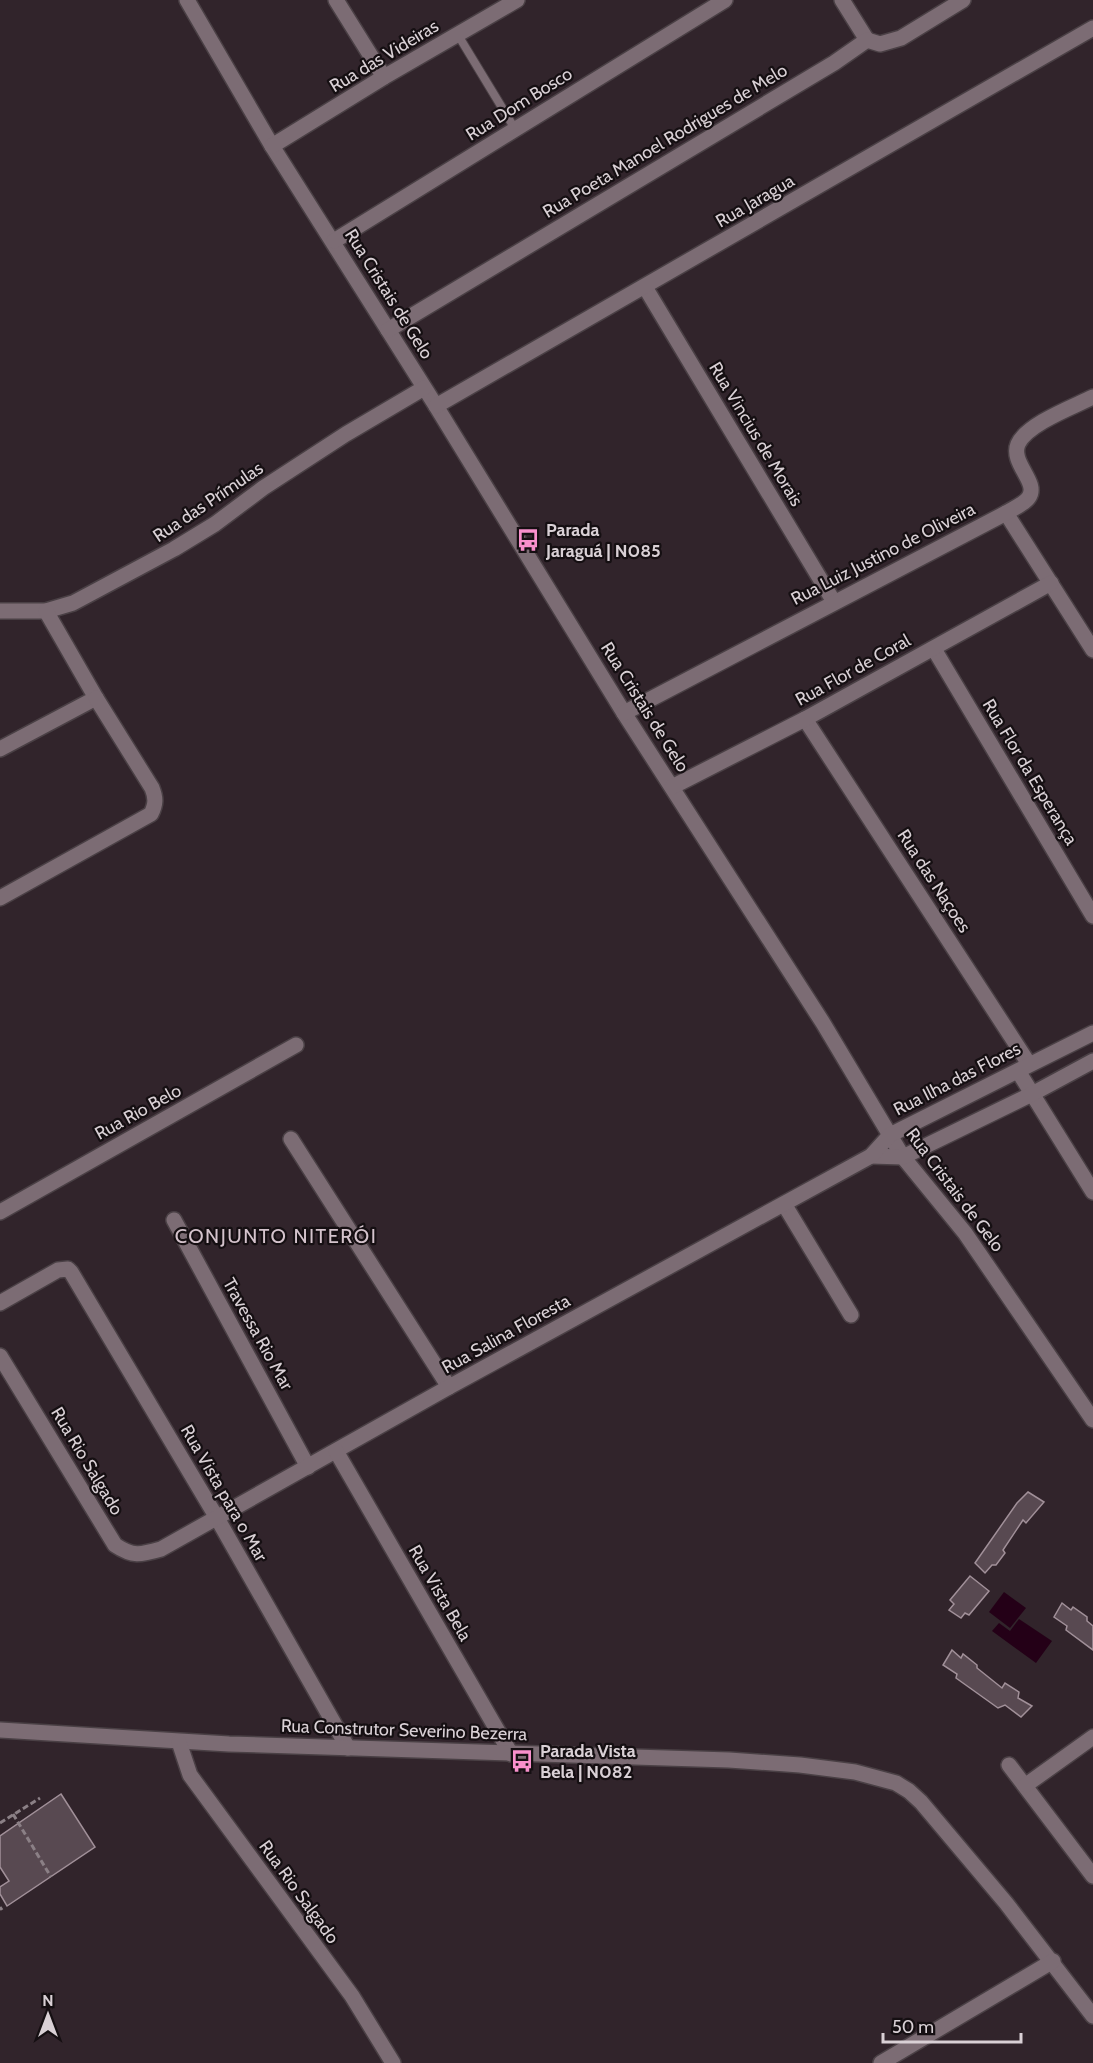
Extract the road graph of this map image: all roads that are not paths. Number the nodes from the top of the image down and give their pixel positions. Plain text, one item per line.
1 (187, 0) edge
2 (336, 0) edge
3 (517, 0) edge
4 (725, 0) edge
5 (842, 0) edge
6 (963, 0) edge
7 (1093, 28) edge
8 (458, 34) junction
9 (867, 40) junction
10 (384, 78) junction
11 (514, 129) junction
12 (272, 146) junction
13 (333, 241) junction
14 (645, 286) junction
15 (388, 330) junction
16 (424, 388) junction
17 (1093, 397) edge
18 (436, 406) junction
19 (1006, 513) junction
20 (1051, 582) junction
21 (834, 602) junction
22 (0, 611) edge
23 (46, 611) junction
24 (934, 649) junction
25 (1093, 650) edge
26 (96, 698) junction
27 (624, 713) junction
28 (806, 719) junction
29 (0, 748) edge
30 (672, 787) junction
31 (0, 898) edge
32 (1093, 916) edge
33 (1093, 1033) edge
34 (296, 1046) dead end
35 (1093, 1061) edge
36 (1023, 1068) junction
37 (1032, 1094) junction
38 (890, 1135) junction
39 (291, 1139) dead end
40 (871, 1156) junction
41 (903, 1157) junction
42 (1093, 1191) edge
43 (784, 1204) junction
44 (0, 1212) edge
45 (174, 1220) dead end
46 (0, 1303) edge
47 (851, 1315) dead end
48 (0, 1356) edge
49 (449, 1388) junction
50 (1093, 1420) edge
51 (336, 1451) junction
52 (308, 1467) junction
53 (217, 1518) junction
54 (161, 1549) joint
55 (0, 1730) edge
56 (1093, 1737) edge
57 (179, 1742) junction
58 (348, 1748) junction
59 (511, 1754) junction
60 (1009, 1765) dead end
61 (1026, 1785) junction
62 (1093, 1876) edge
63 (1053, 1961) junction
64 (1093, 2016) edge
65 (393, 2063) edge
66 (881, 2063) edge

1 - 12 street, Rua Cristais de Gelo
2 - 10 street
3 - 8 street, Rua das Videiras
4 - 11 street, Rua Dom Bosco
5 - 9 street
6 - 9 street
7 - 14 street, Rua Jaragua
8 - 10 street, Rua das Videiras
8 - 11 lane
9 - 15 street, Rua Poeta Manoel Rodrigues de Melo
10 - 12 street, Rua das Videiras
11 - 13 street, Rua Dom Bosco
12 - 13 street, Rua Cristais de Gelo
13 - 15 street, Rua Cristais de Gelo
14 - 18 street, Rua Jaragua
14 - 21 street, Rua Vincius de Morais
15 - 16 street, Rua Cristais de Gelo
16 - 18 street, Rua Cristais de Gelo
16 - 23 street, Rua das Prímulas
17 - 19 street, Rua Luiz Justino de Oliveira
18 - 27 street, Rua Cristais de Gelo
19 - 20 street
19 - 21 street, Rua Luiz Justino de Oliveira
20 - 24 street, Rua Flor de Coral
20 - 25 street
21 - 27 street, Rua Luiz Justino de Oliveira
22 - 23 street, Rua das Prímulas
23 - 26 street
24 - 28 street, Rua Flor de Coral
24 - 32 street, Rua Flor da Esperança
26 - 29 street
26 - 31 street
27 - 30 street, Rua Cristais de Gelo
28 - 30 street, Rua Flor de Coral
28 - 36 street, Rua das Naçoes
30 - 38 street, Rua Cristais de Gelo
33 - 36 street, Rua Ilha das Flores
34 - 44 street, Rua Rio Belo
35 - 37 street
36 - 37 street, Rua das Naçoes
36 - 38 street, Rua Ilha das Flores
37 - 41 street
37 - 42 street, Rua das Naçoes
38 - 40 street, Rua Ilha das Flores
38 - 41 street, Rua Cristais de Gelo
39 - 49 street
40 - 41 street
40 - 43 street, Rua Salina Floresta
41 - 50 street, Rua Cristais de Gelo
43 - 47 street
43 - 49 street, Rua Salina Floresta
45 - 52 street, Travessa Rio Mar
46 - 53 street, Rua Vista para o Mar
48 - 54 street, Rua Rio Salgado
49 - 51 street, Rua Salina Floresta
51 - 52 street, Rua Salina Floresta
51 - 59 street, Rua Vista Bela
52 - 53 street, Rua Salina Floresta
53 - 54 street, Rua Salina Floresta
53 - 58 street, Rua Vista para o Mar
55 - 57 street, Rua Construtor Severino Bezerra
56 - 61 street
57 - 58 street, Rua Construtor Severino Bezerra
57 - 65 street, Rua Rio Salgado
58 - 59 street, Rua Construtor Severino Bezerra
59 - 63 street, Rua Construtor Severino Bezerra
60 - 61 street
61 - 62 street
63 - 64 street, Rua Construtor Severino Bezerra
63 - 66 street

